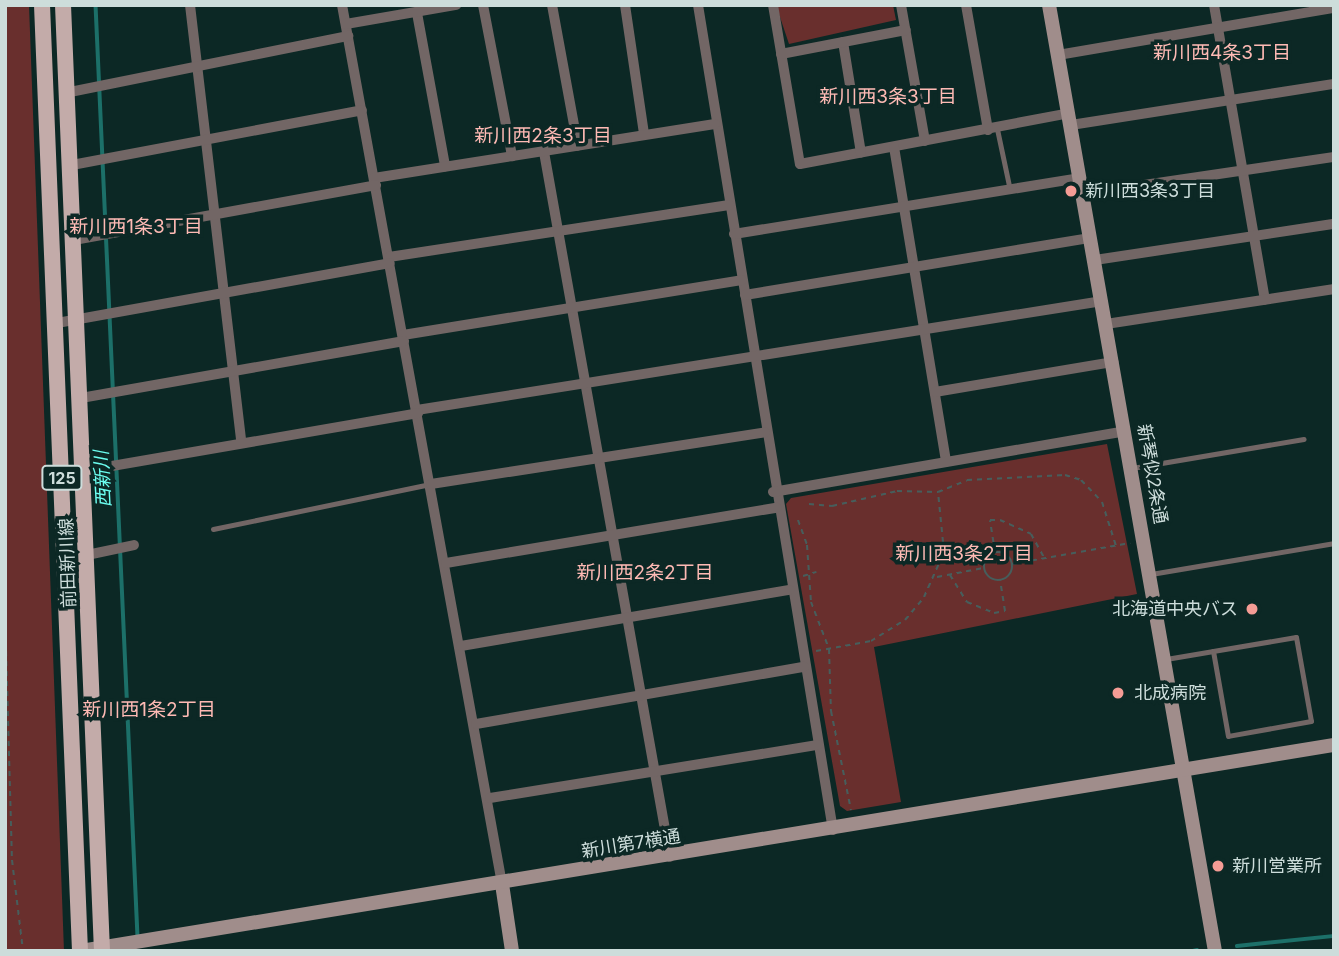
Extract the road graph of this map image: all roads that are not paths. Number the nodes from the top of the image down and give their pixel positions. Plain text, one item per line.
1 (61, 5) edge
2 (190, 5) edge
3 (342, 5) edge
4 (456, 5) edge
5 (483, 5) edge
6 (552, 5) edge
7 (625, 5) edge
8 (698, 5) edge
9 (773, 5) edge
10 (901, 5) edge
11 (966, 5) edge
12 (1049, 5) edge
13 (1214, 5) edge
14 (42, 7) edge
15 (1334, 8) edge
16 (417, 13) junction
17 (346, 24) junction
18 (905, 30) junction
19 (1218, 30) junction
20 (348, 36) junction
21 (843, 42) junction
22 (781, 54) junction
23 (1058, 55) junction
24 (196, 66) junction
25 (1334, 84) edge
26 (70, 92) junction
27 (1230, 99) junction
28 (362, 110) junction
29 (1070, 119) junction
30 (715, 124) junction
31 (992, 129) junction
32 (644, 134) junction
33 (204, 141) junction
34 (925, 141) junction
35 (578, 146) junction
36 (894, 147) junction
37 (544, 152) junction
38 (862, 153) junction
39 (512, 156) junction
40 (1334, 157) edge
41 (72, 165) junction
42 (445, 166) junction
43 (1243, 171) junction
44 (1080, 178) junction
45 (375, 182) junction
46 (1010, 190) junction
47 (1083, 194) junction
48 (729, 205) junction
49 (904, 208) junction
50 (211, 215) junction
51 (1334, 224) edge
52 (558, 229) junction
53 (734, 234) junction
54 (1254, 237) junction
55 (1090, 238) junction
56 (74, 240) junction
57 (390, 260) junction
58 (1095, 260) junction
59 (914, 267) junction
60 (742, 280) junction
61 (1334, 289) edge
62 (221, 292) junction
63 (745, 295) junction
64 (1265, 300) junction
65 (1102, 301) junction
66 (572, 306) junction
67 (78, 320) junction
68 (57, 324) junction
69 (1106, 324) junction
70 (925, 331) junction
71 (404, 338) junction
72 (754, 356) junction
73 (1113, 362) junction
74 (232, 370) junction
75 (585, 383) junction
76 (934, 392) junction
77 (81, 398) junction
78 (418, 412) junction
79 (1125, 431) junction
80 (765, 432) junction
81 (1304, 439) dead end
82 (240, 442) junction
83 (598, 455) junction
84 (946, 462) junction
85 (1132, 468) junction
86 (83, 471) junction
87 (431, 484) junction
88 (773, 492) junction
89 (776, 508) junction
90 (213, 529) dead end
91 (613, 536) junction
92 (1334, 543) edge
93 (134, 545) dead end
94 (87, 555) junction
95 (446, 564) junction
96 (1151, 574) junction
97 (789, 590) junction
98 (628, 618) junction
99 (461, 646) junction
100 (1213, 651) junction
101 (1166, 659) junction
102 (804, 667) junction
103 (641, 693) junction
104 (476, 724) junction
105 (818, 745) junction
106 (1334, 745) edge
107 (655, 770) junction
108 (1185, 771) junction
109 (490, 798) junction
110 (833, 831) junction
111 (670, 857) junction
112 (502, 884) junction
113 (102, 949) edge
114 (80, 951) edge
115 (512, 951) edge
116 (1215, 951) edge

1 - 14 street
1 - 26 main road, 前田新川線 / 125
2 - 24 street
3 - 17 street
4 - 16 street
5 - 39 street
6 - 35 street
7 - 32 street
8 - 30 street
9 - 22 street
10 - 18 street
11 - 31 street
12 - 23 street, 新琴似2条通
13 - 19 street
14 - 68 main road, 前田新川線 / 125
15 - 19 street
16 - 17 street
16 - 42 street
17 - 20 street
18 - 21 street
18 - 34 street
19 - 23 street
19 - 27 street
20 - 24 street
20 - 28 street
21 - 22 street
21 - 38 street
22 - 38 street
23 - 29 street, 新琴似2条通
24 - 26 street
24 - 33 street
25 - 27 street
26 - 41 main road, 前田新川線 / 125
27 - 29 street
27 - 43 street
28 - 33 street
28 - 45 street
29 - 31 street
29 - 44 street, 新琴似2条通
30 - 32 street
30 - 48 street
31 - 34 street
31 - 46 lane
32 - 35 street
33 - 41 street
33 - 50 street
34 - 36 street
35 - 37 street
36 - 38 street
36 - 49 street
37 - 39 street
37 - 52 street
39 - 42 street
40 - 43 street
41 - 56 main road, 前田新川線 / 125
42 - 45 street
43 - 47 street
43 - 54 street
44 - 46 street
44 - 47 street, 新琴似2条通
45 - 50 street
45 - 57 street
46 - 49 street
47 - 55 street, 新琴似2条通
48 - 52 street
48 - 53 street
49 - 53 street
49 - 59 street
50 - 56 street
50 - 62 street
51 - 54 street
52 - 57 street
52 - 66 street
53 - 60 street
54 - 58 street
54 - 64 street
55 - 58 street, 新琴似2条通
55 - 59 street
56 - 67 main road, 前田新川線 / 125
57 - 62 street
57 - 71 street
58 - 65 street, 新琴似2条通
59 - 63 street
59 - 70 street
60 - 63 street
60 - 66 street
61 - 64 street
62 - 67 street
62 - 74 street
63 - 72 street
64 - 69 street
65 - 69 street, 新琴似2条通
65 - 70 street
66 - 71 street
66 - 75 street
67 - 68 street
67 - 77 main road, 前田新川線 / 125
68 - 114 main road, 前田新川線 / 125
69 - 73 street, 新琴似2条通
70 - 72 street
70 - 76 street
71 - 74 street
71 - 78 street
72 - 75 street
72 - 80 street
73 - 76 street
73 - 79 street, 新琴似2条通
74 - 77 street
74 - 82 street
75 - 78 street
75 - 83 street
76 - 84 street
77 - 86 main road, 前田新川線 / 125
78 - 82 street
78 - 87 street
79 - 84 street
79 - 85 street, 新琴似2条通
80 - 83 street
80 - 88 street
81 - 85 lane
82 - 86 street
83 - 87 street
83 - 91 street
84 - 88 street
85 - 96 street, 新琴似2条通
86 - 94 main road, 前田新川線 / 125
87 - 90 lane
87 - 95 street
88 - 89 street
89 - 91 street
89 - 97 street
91 - 95 street
91 - 98 street
92 - 96 lane
93 - 94 street
94 - 113 main road, 前田新川線 / 125
95 - 99 street
96 - 101 street, 新琴似2条通
97 - 98 street
97 - 102 street
98 - 99 street
98 - 103 street
99 - 104 street
100 - 100 lane
100 - 101 lane
101 - 108 street, 新琴似2条通
102 - 103 street
102 - 105 street
103 - 104 street
103 - 107 street
104 - 109 street
105 - 107 street
105 - 110 street
106 - 108 street, 新川第7横通
107 - 109 street
107 - 111 street
108 - 110 street, 新川第7横通
108 - 116 street, 新琴似2条通
109 - 112 street
110 - 111 street, 新川第7横通
111 - 112 street, 新川第7横通
112 - 113 street, 新川第7横通
112 - 115 street
113 - 114 street, 新川第7横通

